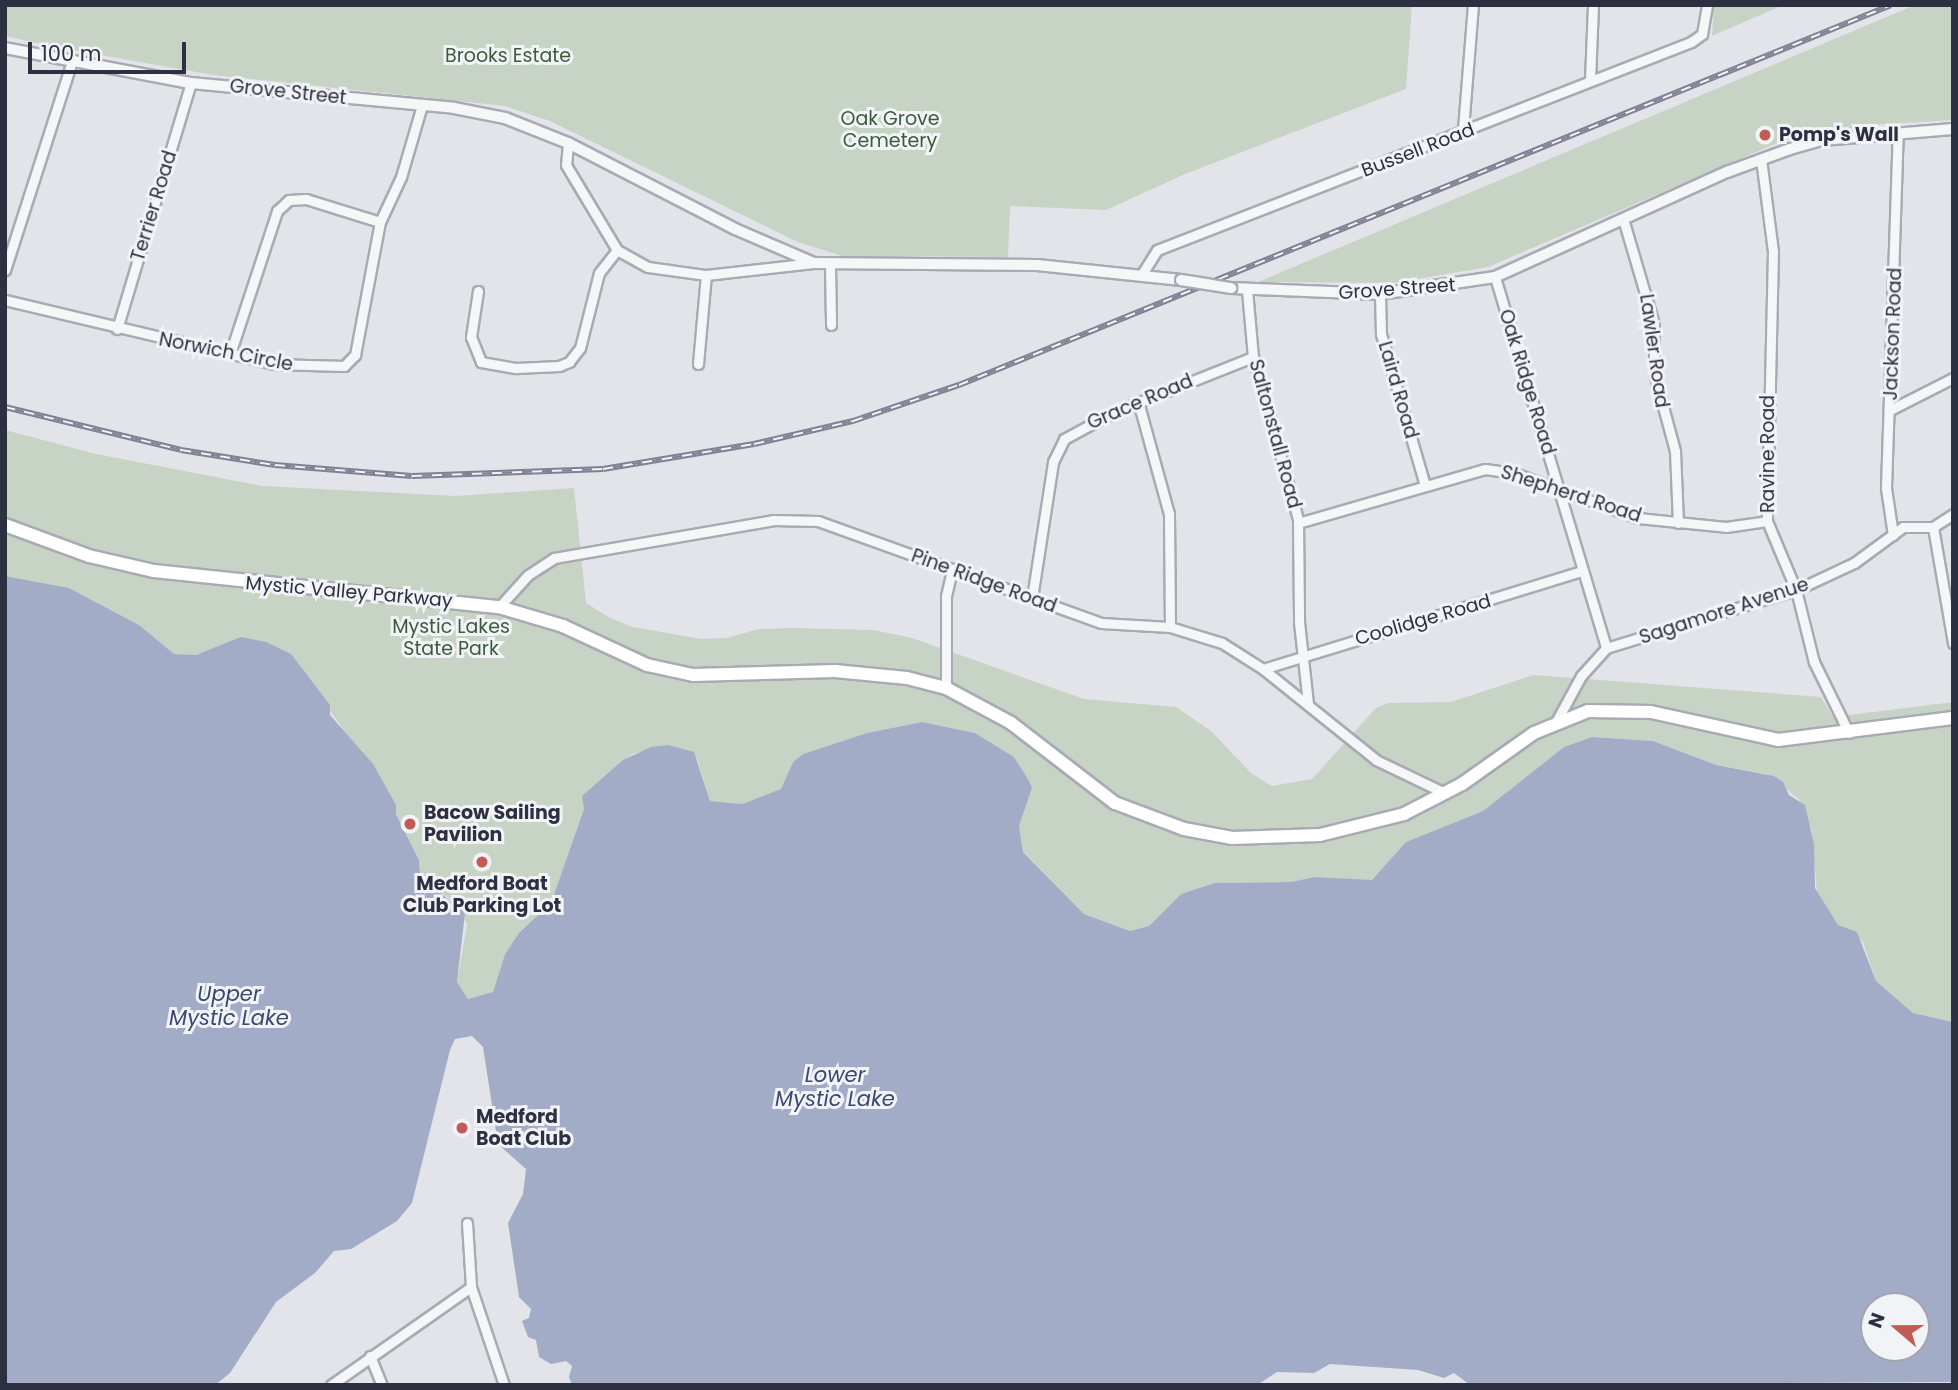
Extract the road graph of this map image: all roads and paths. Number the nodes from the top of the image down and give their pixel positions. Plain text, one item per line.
1 (1473, 5) edge
2 (1593, 5) edge
3 (1707, 5) edge
4 (5, 48) edge
5 (72, 61) junction
6 (1590, 80) junction
7 (191, 83) junction
8 (422, 105) junction
9 (1463, 129) junction
10 (1953, 129) edge
11 (1898, 133) junction
12 (568, 143) junction
13 (1761, 159) junction
14 (380, 222) junction
15 (1624, 222) junction
16 (617, 250) junction
17 (814, 263) junction
18 (830, 265) junction
19 (5, 270) edge
20 (1142, 274) junction
21 (706, 275) junction
22 (1495, 277) junction
23 (1247, 290) junction
24 (478, 291) dead end
25 (1380, 294) junction
26 (5, 300) edge
27 (831, 325) dead end
28 (117, 329) junction
29 (230, 354) junction
30 (1253, 357) junction
31 (698, 364) dead end
32 (1953, 378) edge
33 (1139, 405) junction
34 (1891, 410) junction
35 (1426, 485) junction
36 (1559, 488) junction
37 (1953, 514) edge
38 (1767, 521) junction
39 (1298, 523) junction
40 (1678, 523) junction
41 (5, 525) edge
42 (1933, 527) junction
43 (1893, 535) junction
44 (952, 569) junction
45 (1582, 571) junction
46 (1796, 590) junction
47 (1032, 598) junction
48 (499, 607) junction
49 (1950, 611) edge
50 (1171, 627) junction
51 (1953, 643) edge
52 (1606, 648) junction
53 (1303, 654) junction
54 (1263, 668) junction
55 (946, 688) junction
56 (1308, 704) junction
57 (1953, 718) edge
58 (1557, 720) junction
59 (1849, 733) junction
60 (1445, 793) junction
61 (467, 1223) dead end
62 (471, 1287) junction
63 (370, 1356) junction
64 (331, 1385) edge
65 (382, 1385) edge
66 (504, 1385) edge

1 - 9 street
2 - 6 street
3 - 6 street, Bussell Road
4 - 5 street, Grove Street
5 - 7 street, Grove Street
5 - 19 street
6 - 9 street, Bussell Road
7 - 8 street, Grove Street
7 - 28 street, Terrier Road
8 - 12 street, Grove Street
8 - 14 street, Norwich Circle
9 - 20 street, Bussell Road
10 - 11 street, Grove Street
11 - 13 street, Grove Street
11 - 34 street, Jackson Road
12 - 16 street
12 - 17 street, Grove Street
13 - 15 street, Grove Street
13 - 38 street, Ravine Road
14 - 29 street
14 - 29 street, Norwich Circle
15 - 22 street, Grove Street
15 - 40 street, Lawler Road
16 - 21 street, Grove Street
16 - 24 street
17 - 18 street, Grove Street
17 - 21 street, Grove Street
18 - 20 street, Grove Street
18 - 27 street
20 - 23 street, Grove Street, bridge
21 - 31 street
22 - 25 street, Grove Street
22 - 36 street, Oak Ridge Road
23 - 25 street, Grove Street
23 - 30 street, Saltonstall Road
25 - 35 street, Laird Road
26 - 28 street, Norwich Circle
28 - 29 street, Norwich Circle
30 - 33 street, Grace Road
30 - 39 street, Saltonstall Road
32 - 34 street
33 - 47 street, Grace Road
33 - 50 street
34 - 43 street, Jackson Road
35 - 36 street, Shepherd Road
35 - 39 street, Shepherd Road
36 - 40 street, Shepherd Road
36 - 45 street, Oak Ridge Road
37 - 42 street, Sagamore Avenue
38 - 40 street, Shepherd Road
38 - 46 street, Ravine Road
39 - 53 street, Saltonstall Road
41 - 48 main road, Mystic Valley Parkway
42 - 43 street, Sagamore Avenue
42 - 49 street
43 - 46 street, Sagamore Avenue
44 - 47 street, Pine Ridge Road
44 - 48 street, Pine Ridge Road
44 - 55 street
45 - 52 street, Oak Ridge Road
45 - 53 street, Coolidge Road
46 - 52 street, Sagamore Avenue
46 - 59 street, Ravine Road
47 - 50 street, Pine Ridge Road
48 - 55 main road, Mystic Valley Parkway
49 - 51 street
50 - 54 street, Pine Ridge Road
52 - 58 street
53 - 54 street, Coolidge Road
53 - 56 street, Saltonstall Road
54 - 56 street, Pine Ridge Road
55 - 60 main road, Mystic Valley Parkway
56 - 60 street, Pine Ridge Road
57 - 59 main road, Mystic Valley Parkway
58 - 59 main road, Mystic Valley Parkway
58 - 60 main road, Mystic Valley Parkway
61 - 62 street
62 - 63 street
62 - 66 street
63 - 64 street
63 - 65 street

